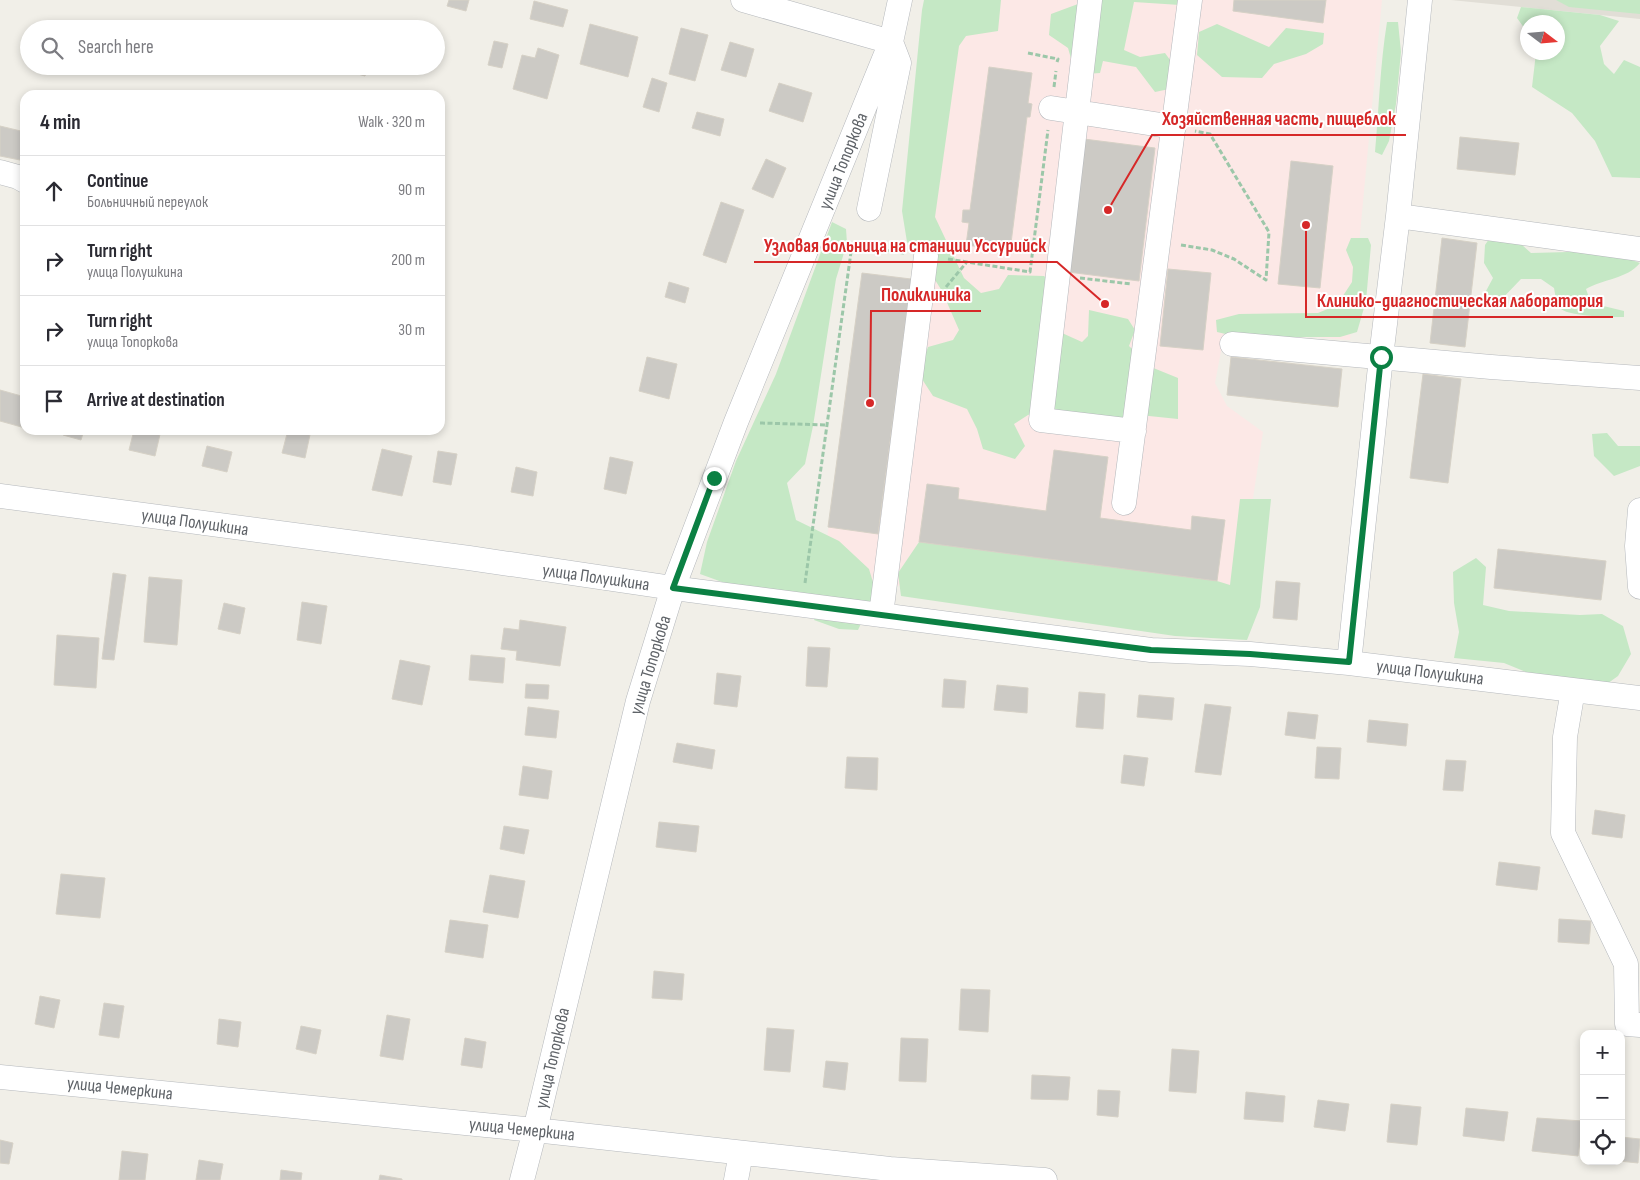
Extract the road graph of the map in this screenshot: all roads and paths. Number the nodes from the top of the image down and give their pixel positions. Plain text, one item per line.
1 (743, 0) edge
2 (900, 0) edge
3 (1090, 0) edge
4 (1190, 0) edge
5 (1420, 0) edge
6 (891, 42) junction
7 (1028, 53) dead end
8 (1051, 108) junction
9 (1077, 112) junction
10 (1174, 127) junction
11 (0, 172) edge
12 (20, 178) edge
13 (869, 209) dead end
14 (1398, 216) junction
15 (1158, 241) junction
16 (1640, 249) edge
17 (926, 256) junction
18 (1030, 272) junction
19 (1058, 276) junction
20 (1153, 286) junction
21 (1232, 344) dead end
22 (1381, 357) junction
23 (1640, 378) edge
24 (736, 422) junction
25 (827, 425) junction
26 (1134, 431) junction
27 (0, 496) edge
28 (1124, 503) dead end
29 (1640, 510) edge
30 (673, 588) junction
31 (1640, 588) edge
32 (802, 605) junction
33 (881, 615) junction
34 (1349, 662) junction
35 (1573, 690) junction
36 (1640, 698) edge
37 (1640, 1025) edge
38 (0, 1076) edge
39 (535, 1130) junction
40 (741, 1153) junction
41 (1002, 1178) edge
42 (522, 1180) edge
43 (736, 1180) edge
44 (1045, 1180) edge

1 - 6 street
2 - 6 street, улица Топоркова
3 - 9 street
4 - 10 street
5 - 14 street
6 - 13 street
6 - 24 street, улица Топоркова
7 - 8 path
8 - 9 street
8 - 18 path
9 - 10 street
9 - 19 street
10 - 15 street
10 - 15 path
11 - 12 street
14 - 16 street
14 - 22 street
15 - 20 street
17 - 18 path
17 - 25 path
17 - 33 street
18 - 19 path
19 - 20 path
19 - 26 street
20 - 26 street
21 - 22 street
22 - 23 street
22 - 34 street
24 - 25 path
24 - 30 street, улица Топоркова
25 - 32 path
26 - 28 street
27 - 30 street, улица Полушкина
29 - 31 street
30 - 32 street, улица Полушкина
30 - 39 street, улица Топоркова
32 - 33 street, улица Полушкина
33 - 34 street, улица Полушкина
34 - 35 street, улица Полушкина
35 - 36 street, улица Полушкина
35 - 37 street
38 - 39 street, улица Чемеркина
39 - 40 street, улица Чемеркина
39 - 42 street, улица Топоркова
40 - 41 street, улица Чемеркина
40 - 43 street
41 - 44 street, улица Чемеркина

